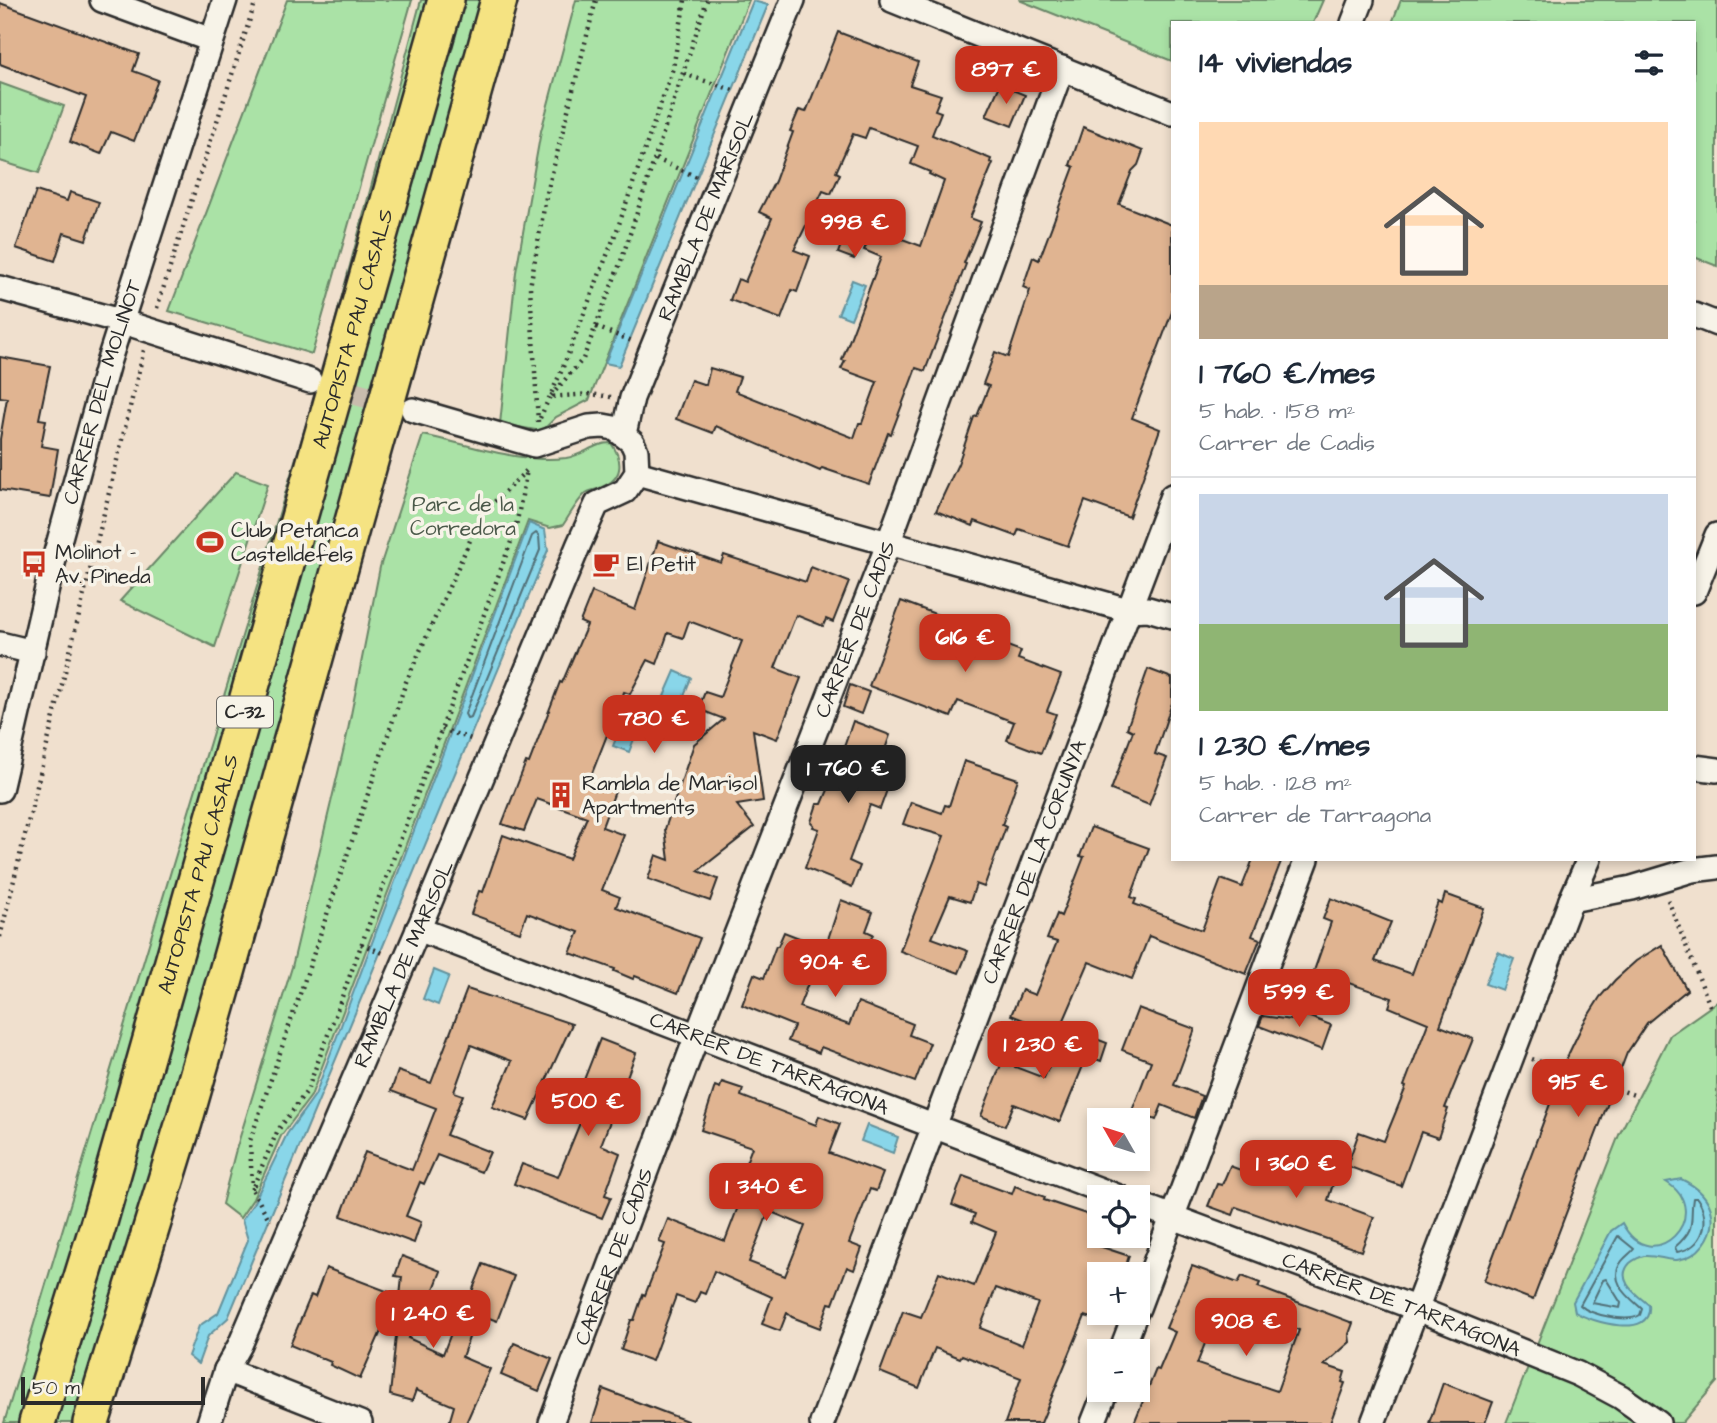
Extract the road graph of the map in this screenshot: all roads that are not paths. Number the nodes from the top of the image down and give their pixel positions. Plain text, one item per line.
1 (102, 0) edge
2 (225, 0) edge
3 (446, 0) edge
4 (499, 0) edge
5 (793, 0) edge
6 (892, 0) edge
7 (1362, 0) edge
8 (1354, 21) edge
9 (211, 40) junction
10 (1062, 68) junction
11 (1171, 113) edge
12 (0, 288) edge
13 (1696, 317) edge
14 (120, 321) junction
15 (1717, 324) edge
16 (310, 381) tunnel mouth
17 (414, 410) tunnel mouth
18 (624, 434) junction
19 (637, 472) junction
20 (1171, 499) edge
21 (889, 541) junction
22 (1714, 549) edge
23 (1696, 588) edge
24 (1128, 610) junction
25 (1171, 616) edge
26 (0, 644) edge
27 (33, 652) junction
28 (1696, 767) edge
29 (1717, 770) edge
30 (0, 790) edge
31 (1306, 861) edge
32 (1588, 861) edge
33 (1717, 867) edge
34 (1571, 900) junction
35 (418, 929) junction
36 (225, 979) junction
37 (697, 1037) junction
38 (934, 1126) junction
39 (1088, 1185) edge
40 (1150, 1209) edge
41 (1172, 1217) junction
42 (1150, 1276) edge
43 (1415, 1308) junction
44 (226, 1370) junction
45 (1101, 1402) edge
46 (37, 1423) edge
47 (91, 1423) edge
48 (116, 1423) edge
49 (209, 1423) edge
50 (360, 1423) edge
51 (551, 1423) edge
52 (822, 1423) edge
53 (1093, 1423) edge
54 (1373, 1423) edge
55 (1658, 1423) edge

1 - 9 street
2 - 9 street, CARRER DEL MOLINOT
3 - 46 highway, AUTOPISTA PAU CASALS / C-32
4 - 36 highway, C-32
5 - 18 street, RAMBLA DE MARISOL
6 - 10 street
7 - 8 street
9 - 14 street, CARRER DEL MOLINOT
10 - 11 street
10 - 21 street, CARRER DE CADIS
12 - 14 street
13 - 15 street
14 - 16 street
14 - 27 street, CARRER DEL MOLINOT
17 - 18 street
18 - 19 street
19 - 21 street
19 - 35 street, RAMBLA DE MARISOL
20 - 24 street, CARRER DE LA CORUNYA
21 - 24 street
21 - 37 street, CARRER DE CADIS
22 - 23 street
24 - 25 street
24 - 38 street, CARRER DE LA CORUNYA
26 - 27 street
27 - 30 street, CARRER DEL MOLINOT
28 - 29 street
31 - 41 street
32 - 34 street
33 - 34 street
34 - 43 street
35 - 37 street, CARRER DE TARRAGONA
35 - 44 street, RAMBLA DE MARISOL
36 - 47 highway, C-32
36 - 48 highway
37 - 38 street, CARRER DE TARRAGONA
37 - 51 street, CARRER DE CADIS
38 - 39 street, CARRER DE TARRAGONA
38 - 52 street, CARRER DE LA CORUNYA
40 - 41 street, CARRER DE TARRAGONA
41 - 42 street
41 - 43 street, CARRER DE TARRAGONA
43 - 54 street
43 - 55 street, CARRER DE TARRAGONA
44 - 49 street, RAMBLA DE MARISOL
44 - 50 street
45 - 53 street

